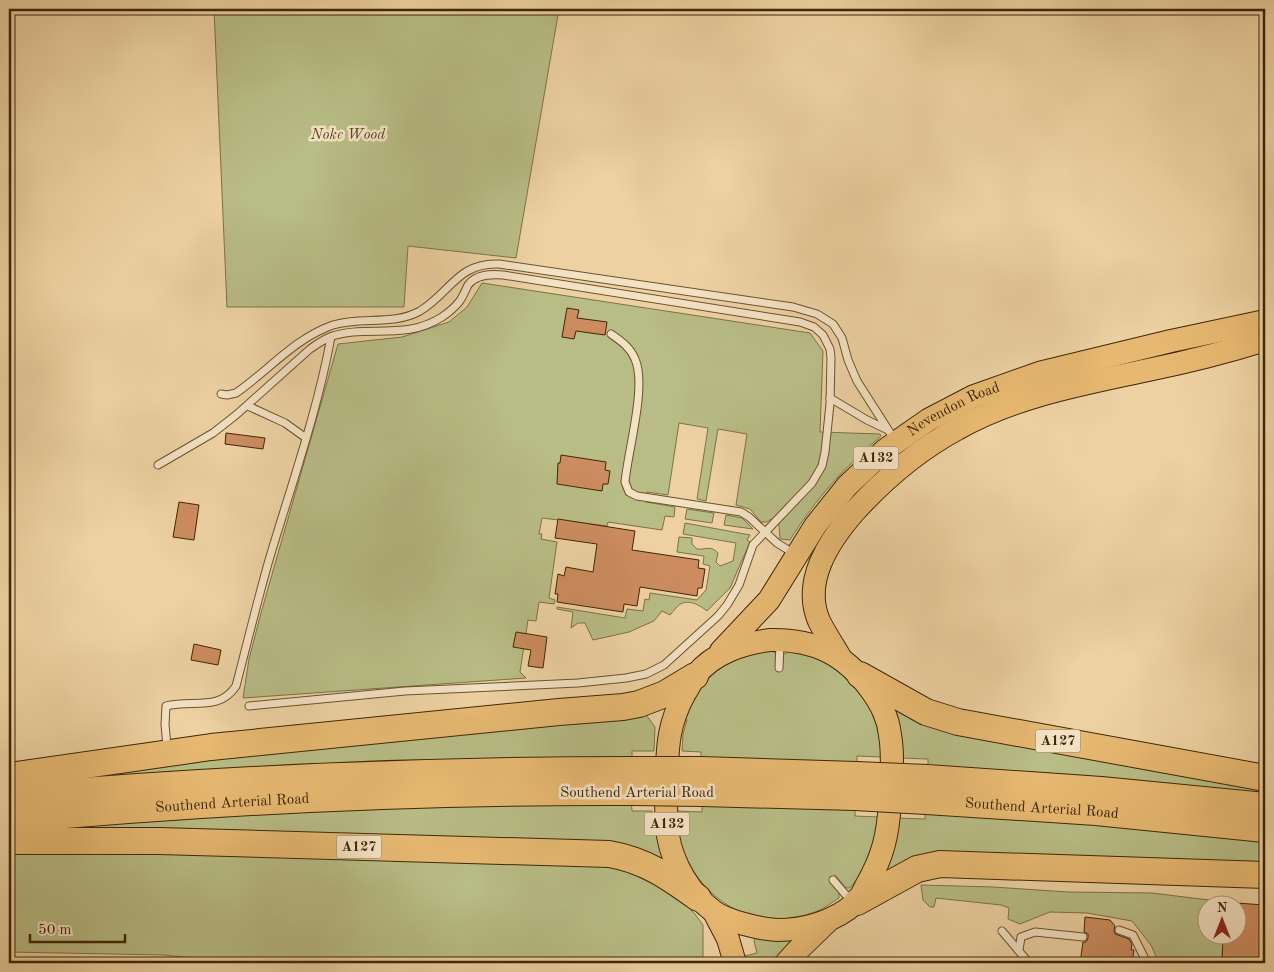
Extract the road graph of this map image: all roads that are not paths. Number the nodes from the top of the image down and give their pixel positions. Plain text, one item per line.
1 (1265, 321) edge
2 (611, 334) dead end
3 (332, 336) junction
4 (1265, 340) edge
5 (221, 394) dead end
6 (830, 398) junction
7 (248, 406) junction
8 (891, 435) junction
9 (306, 438) junction
10 (158, 465) dead end
11 (764, 533) junction
12 (796, 555) junction
13 (780, 640) junction
14 (840, 657) junction
15 (703, 668) junction
16 (779, 668) dead end
17 (860, 675) junction
18 (249, 706) dead end
19 (168, 753) junction
20 (9, 776) edge
21 (1265, 778) edge
22 (632, 781) junction
23 (927, 790) junction
24 (9, 797) edge
25 (1265, 806) edge
26 (9, 820) edge
27 (1265, 828) edge
28 (9, 841) edge
29 (1265, 874) edge
30 (833, 880) dead end
31 (855, 903) junction
32 (706, 905) junction
33 (830, 920) junction
34 (1119, 930) dead end
35 (1002, 931) dead end
36 (1083, 937) dead end
37 (1019, 950) junction
38 (735, 963) edge
39 (786, 963) edge
40 (1029, 963) edge
41 (1147, 963) edge

1 - 8 main road, Nevendon Road / A132
2 - 11 lane
3 - 6 lane
3 - 7 lane
3 - 9 lane
4 - 14 main road, Nevendon Road / A132
5 - 8 lane
6 - 8 lane
6 - 11 lane
7 - 9 lane
7 - 10 lane
8 - 12 main road, Nevendon Road / A132
9 - 19 lane
11 - 12 lane
11 - 18 lane
12 - 15 main road, Nevendon Road / A132
13 - 14 main road, A132
13 - 15 main road, A132
13 - 16 lane
14 - 17 main road, A132
15 - 19 highway
15 - 32 main road, A132
17 - 21 highway, A127
17 - 31 main road, A132
19 - 20 highway
22 - 23 highway, Southend Arterial Road, bridge
22 - 24 highway, Southend Arterial Road
22 - 26 highway, Southend Arterial Road
23 - 25 highway, Southend Arterial Road
23 - 27 highway, Southend Arterial Road
28 - 32 highway, A127
29 - 31 highway
30 - 31 lane
31 - 33 main road, A132
32 - 33 main road, A132
32 - 38 main road, A132
33 - 39 main road, A132
34 - 41 lane
35 - 37 lane
36 - 37 lane
37 - 40 lane

